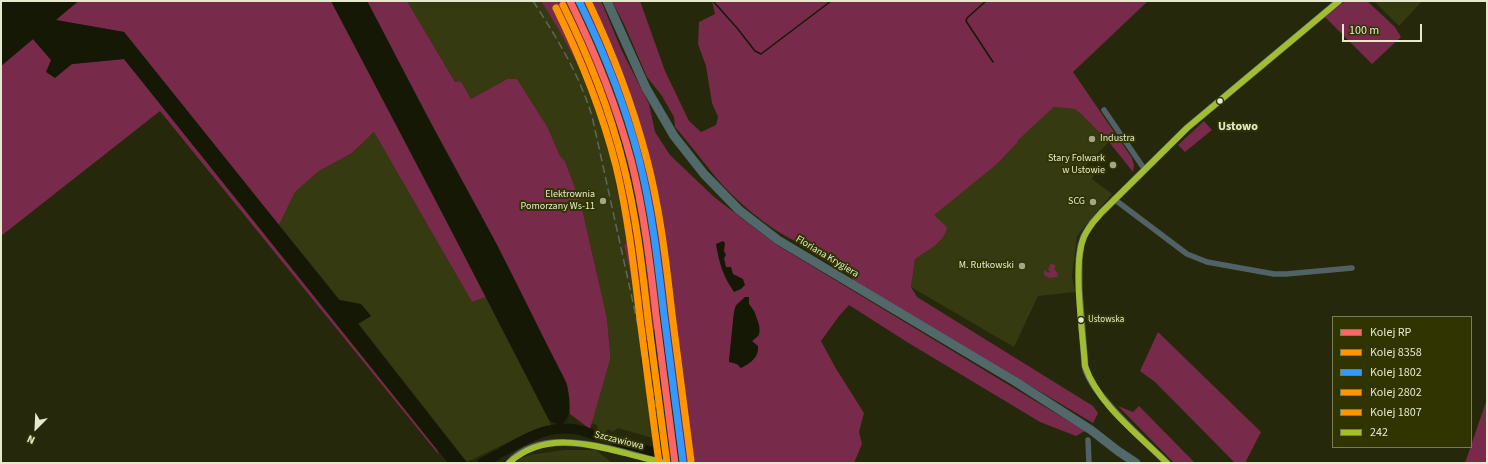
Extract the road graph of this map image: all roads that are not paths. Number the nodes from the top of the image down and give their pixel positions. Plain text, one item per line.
1 (607, 1) edge
2 (1339, 1) edge
3 (1104, 110) dead end
4 (1145, 170) junction
5 (1114, 199) junction
6 (1352, 268) dead end
7 (1088, 440) dead end
8 (1118, 451) junction
9 (657, 461) dead end
10 (509, 463) edge
11 (1089, 463) edge
12 (1129, 463) edge
13 (1136, 463) edge
14 (1167, 463) edge

1 - 8 main road, Floriana Krygiera
2 - 4 street
3 - 4 street
4 - 5 street
5 - 6 street
5 - 14 street
7 - 11 street
8 - 12 main road, Floriana Krygiera
8 - 13 main road, Floriana Krygiera
9 - 10 street, Szczawiowa

